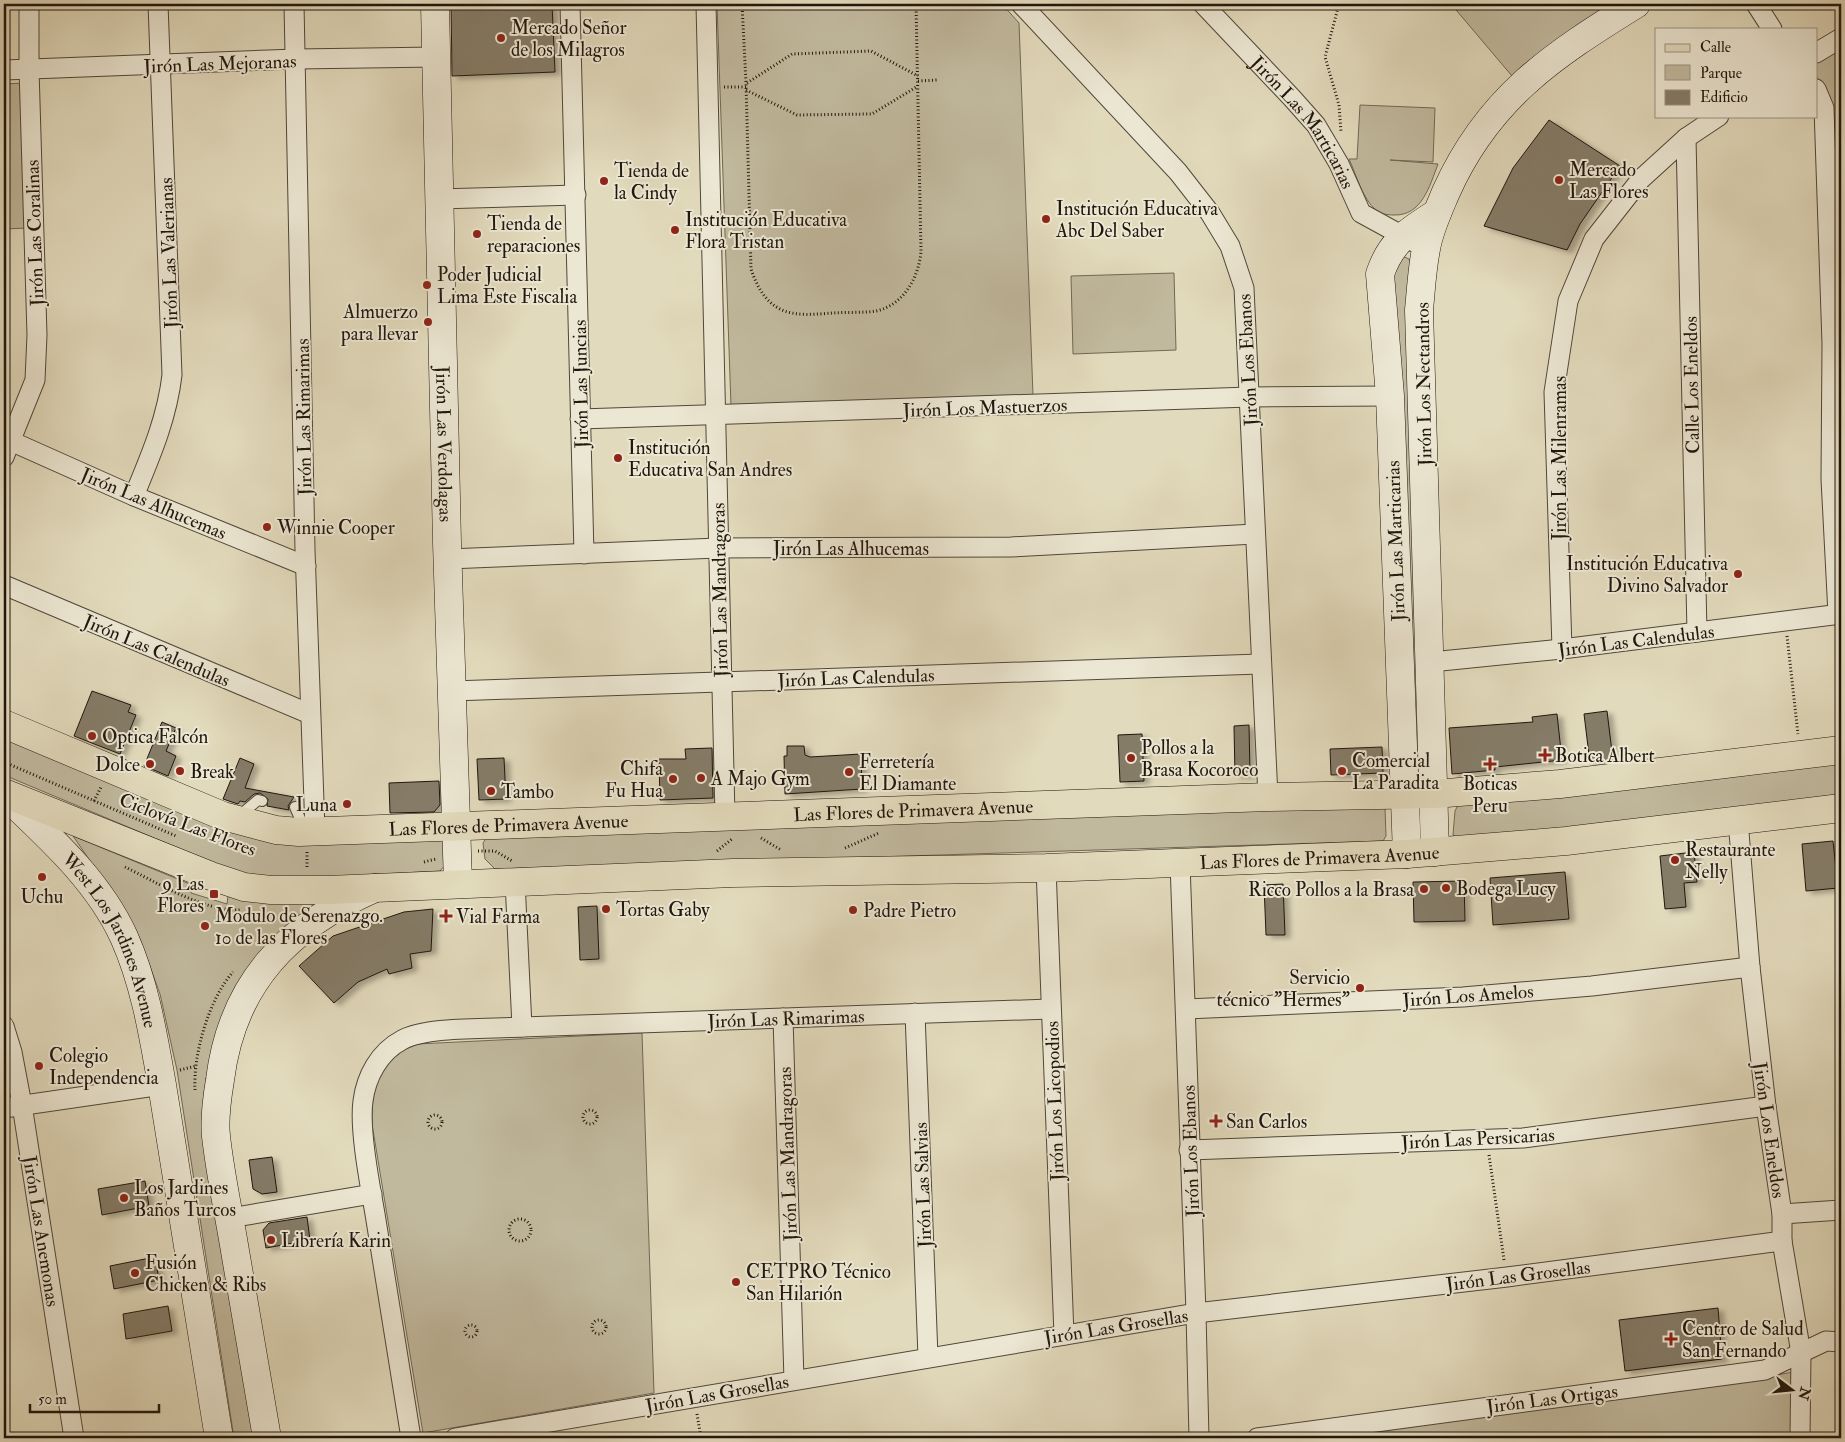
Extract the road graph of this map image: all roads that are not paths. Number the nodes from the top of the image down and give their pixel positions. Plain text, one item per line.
1 (30, 4) edge
2 (158, 4) edge
3 (294, 4) edge
4 (435, 4) edge
5 (570, 4) edge
6 (706, 4) edge
7 (1021, 4) edge
8 (1203, 4) edge
9 (1636, 4) edge
10 (1756, 4) edge
11 (1771, 28) edge
12 (1841, 38) edge
13 (1818, 52) edge
14 (437, 57) junction
15 (296, 59) junction
16 (160, 65) junction
17 (29, 69) junction
18 (4, 70) edge
19 (1818, 94) edge
20 (1716, 118) edge
21 (1686, 138) junction
22 (576, 195) junction
23 (438, 199) junction
24 (1834, 201) edge
25 (1437, 213) junction
26 (1403, 235) junction
27 (1426, 249) junction
28 (1836, 344) edge
29 (1390, 396) junction
30 (1250, 397) junction
31 (715, 414) junction
32 (580, 419) junction
33 (6, 445) edge
34 (1836, 478) edge
35 (134, 496) junction
36 (1255, 534) junction
37 (718, 548) junction
38 (584, 554) junction
39 (448, 559) junction
40 (306, 566) junction
41 (4, 585) edge
42 (1840, 614) edge
43 (1697, 632) junction
44 (1562, 649) junction
45 (1431, 662) junction
46 (1260, 664) junction
47 (721, 681) junction
48 (452, 691) junction
49 (310, 714) junction
50 (4, 724) edge
51 (1841, 750) edge
52 (4, 793) edge
53 (1434, 794) junction
54 (1404, 795) junction
55 (1268, 797) junction
56 (262, 801) dead end
57 (1841, 808) edge
58 (725, 816) junction
59 (304, 818) junction
60 (235, 819) junction
61 (1738, 820) junction
62 (456, 825) junction
63 (1435, 852) junction
64 (1407, 854) junction
65 (1180, 863) junction
66 (1046, 868) junction
67 (516, 881) junction
68 (458, 883) junction
69 (377, 887) junction
70 (1750, 967) junction
71 (1050, 1009) junction
72 (1186, 1009) junction
73 (915, 1013) junction
74 (783, 1018) junction
75 (4, 1026) edge
76 (522, 1027) junction
77 (161, 1080) junction
78 (13, 1106) edge
79 (1766, 1106) junction
80 (1189, 1150) junction
81 (372, 1194) junction
82 (1841, 1210) edge
83 (1782, 1214) junction
84 (230, 1218) junction
85 (1782, 1241) junction
86 (1196, 1313) junction
87 (1064, 1334) junction
88 (1841, 1342) edge
89 (1801, 1353) junction
90 (928, 1357) junction
91 (794, 1380) junction
92 (74, 1438) edge
93 (219, 1438) edge
94 (267, 1438) edge
95 (411, 1438) edge
96 (455, 1438) edge
97 (1199, 1438) edge
98 (1257, 1438) edge
99 (1800, 1438) edge

1 - 17 street, Jirón Las Coralinas
2 - 16 street, Jirón Las Valerianas
3 - 15 street, Jirón Las Rimarimas
4 - 14 street, Jirón Las Verdolagas
5 - 22 street, Jirón Las Juncias
6 - 31 street, Jirón Las Mandragoras
7 - 30 street, Jirón Los Ebanos
8 - 26 street, Jirón Las Marticarias
9 - 25 street, Jirón Los Nectandros
10 - 11 street
12 - 13 street
14 - 15 street, Jirón Las Mejoranas
14 - 23 street, Jirón Las Verdolagas
15 - 16 street, Jirón Las Mejoranas
15 - 40 street, Jirón Las Rimarimas
16 - 17 street, Jirón Las Mejoranas
16 - 35 street, Jirón Las Valerianas
17 - 18 street, Jirón Las Mejoranas
17 - 33 street, Jirón Las Coralinas
19 - 24 street
20 - 21 street, Jirón Las Milenramas
21 - 43 street, Calle Los Eneldos
21 - 44 street, Jirón Las Milenramas
22 - 23 street
22 - 32 street, Jirón Las Juncias
23 - 39 street, Jirón Las Verdolagas
24 - 28 street
25 - 26 street, Jirón Las Marticarias
25 - 27 street, Jirón Los Nectandros
26 - 27 street, Jirón Las Marticarias
26 - 29 street, Jirón Las Marticarias
27 - 45 street, Jirón Los Nectandros
28 - 34 street
29 - 30 street, Jirón Los Mastuerzos
29 - 54 street, Jirón Las Marticarias
30 - 31 street, Jirón Los Mastuerzos
30 - 36 street, Jirón Los Ebanos
31 - 32 street, Jirón Los Mastuerzos
31 - 37 street, Jirón Las Mandragoras
32 - 38 street, Jirón Las Juncias
33 - 35 street, Jirón Las Alhucemas
34 - 42 street
35 - 40 street, Jirón Las Alhucemas
36 - 37 street, Jirón Las Alhucemas
36 - 46 street, Jirón Los Ebanos
37 - 38 street, Jirón Las Alhucemas
37 - 47 street, Jirón Las Mandragoras
38 - 39 street, Jirón Las Alhucemas
39 - 48 street, Jirón Las Verdolagas
40 - 49 street, Jirón Las Rimarimas
41 - 49 street, Jirón Las Calendulas
42 - 43 street, Jirón Las Calendulas
43 - 44 street, Jirón Las Calendulas
44 - 45 street, Jirón Las Calendulas
45 - 53 street, Jirón Los Nectandros
46 - 47 street, Jirón Las Calendulas
46 - 55 street, Jirón Los Ebanos
47 - 48 street, Jirón Las Calendulas
47 - 58 street, Jirón Las Mandragoras
48 - 62 street, Jirón Las Verdolagas
49 - 59 street, Jirón Las Rimarimas
50 - 60 main road, Las Flores de Primavera Avenue
51 - 53 main road, Las Flores de Primavera Avenue
52 - 69 main road, Las Flores de Primavera Avenue
52 - 77 street, West Los Jardines Avenue
53 - 54 main road, Las Flores de Primavera Avenue
53 - 63 street, Jirón Los Nectandros
54 - 55 main road, Las Flores de Primavera Avenue
54 - 64 street, Jirón Las Marticarias
55 - 58 main road, Las Flores de Primavera Avenue
56 - 60 lane
57 - 61 main road, Las Flores de Primavera Avenue
58 - 62 main road, Las Flores de Primavera Avenue
59 - 60 main road, Las Flores de Primavera Avenue
59 - 62 main road, Las Flores de Primavera Avenue
61 - 63 main road, Las Flores de Primavera Avenue
61 - 70 street, Jirón Los Eneldos
62 - 68 street, Jirón Las Verdolagas
63 - 64 main road, Las Flores de Primavera Avenue
64 - 65 main road, Las Flores de Primavera Avenue
65 - 66 main road, Las Flores de Primavera Avenue
65 - 72 street, Jirón Los Ebanos
66 - 67 main road, Las Flores de Primavera Avenue
66 - 71 street, Jirón Los Licopodios
67 - 68 main road, Las Flores de Primavera Avenue
67 - 76 street
68 - 69 main road, Las Flores de Primavera Avenue
69 - 84 street
70 - 72 street, Jirón Los Amelos
70 - 79 street, Jirón Los Eneldos
71 - 73 street, Jirón Las Rimarimas
71 - 87 street, Jirón Los Licopodios
72 - 80 street, Jirón Los Ebanos
73 - 74 street, Jirón Las Rimarimas
73 - 90 street, Jirón Las Salvias
74 - 76 street, Jirón Las Rimarimas
74 - 91 street, Jirón Las Mandragoras
75 - 78 street, Jirón Las Anemonas
76 - 81 street, Jirón Las Rimarimas
77 - 78 street
77 - 93 street, West Los Jardines Avenue
78 - 92 street, Jirón Las Anemonas
79 - 80 street, Jirón Las Persicarias
79 - 83 street, Jirón Los Eneldos
80 - 86 street, Jirón Los Ebanos
81 - 84 street
81 - 95 street, Jirón Las Rimarimas
82 - 83 street
83 - 85 street, Jirón Los Eneldos
84 - 94 street
85 - 86 street, Jirón Las Grosellas
85 - 89 street, Jirón Los Eneldos
86 - 87 street, Jirón Las Grosellas
86 - 97 street, Jirón Los Ebanos
87 - 90 street, Jirón Las Grosellas
88 - 89 street, Jirón Las Ortigas
89 - 98 street, Jirón Las Ortigas
89 - 99 street, Jirón Los Eneldos
90 - 91 street, Jirón Las Grosellas
91 - 96 street, Jirón Las Grosellas

